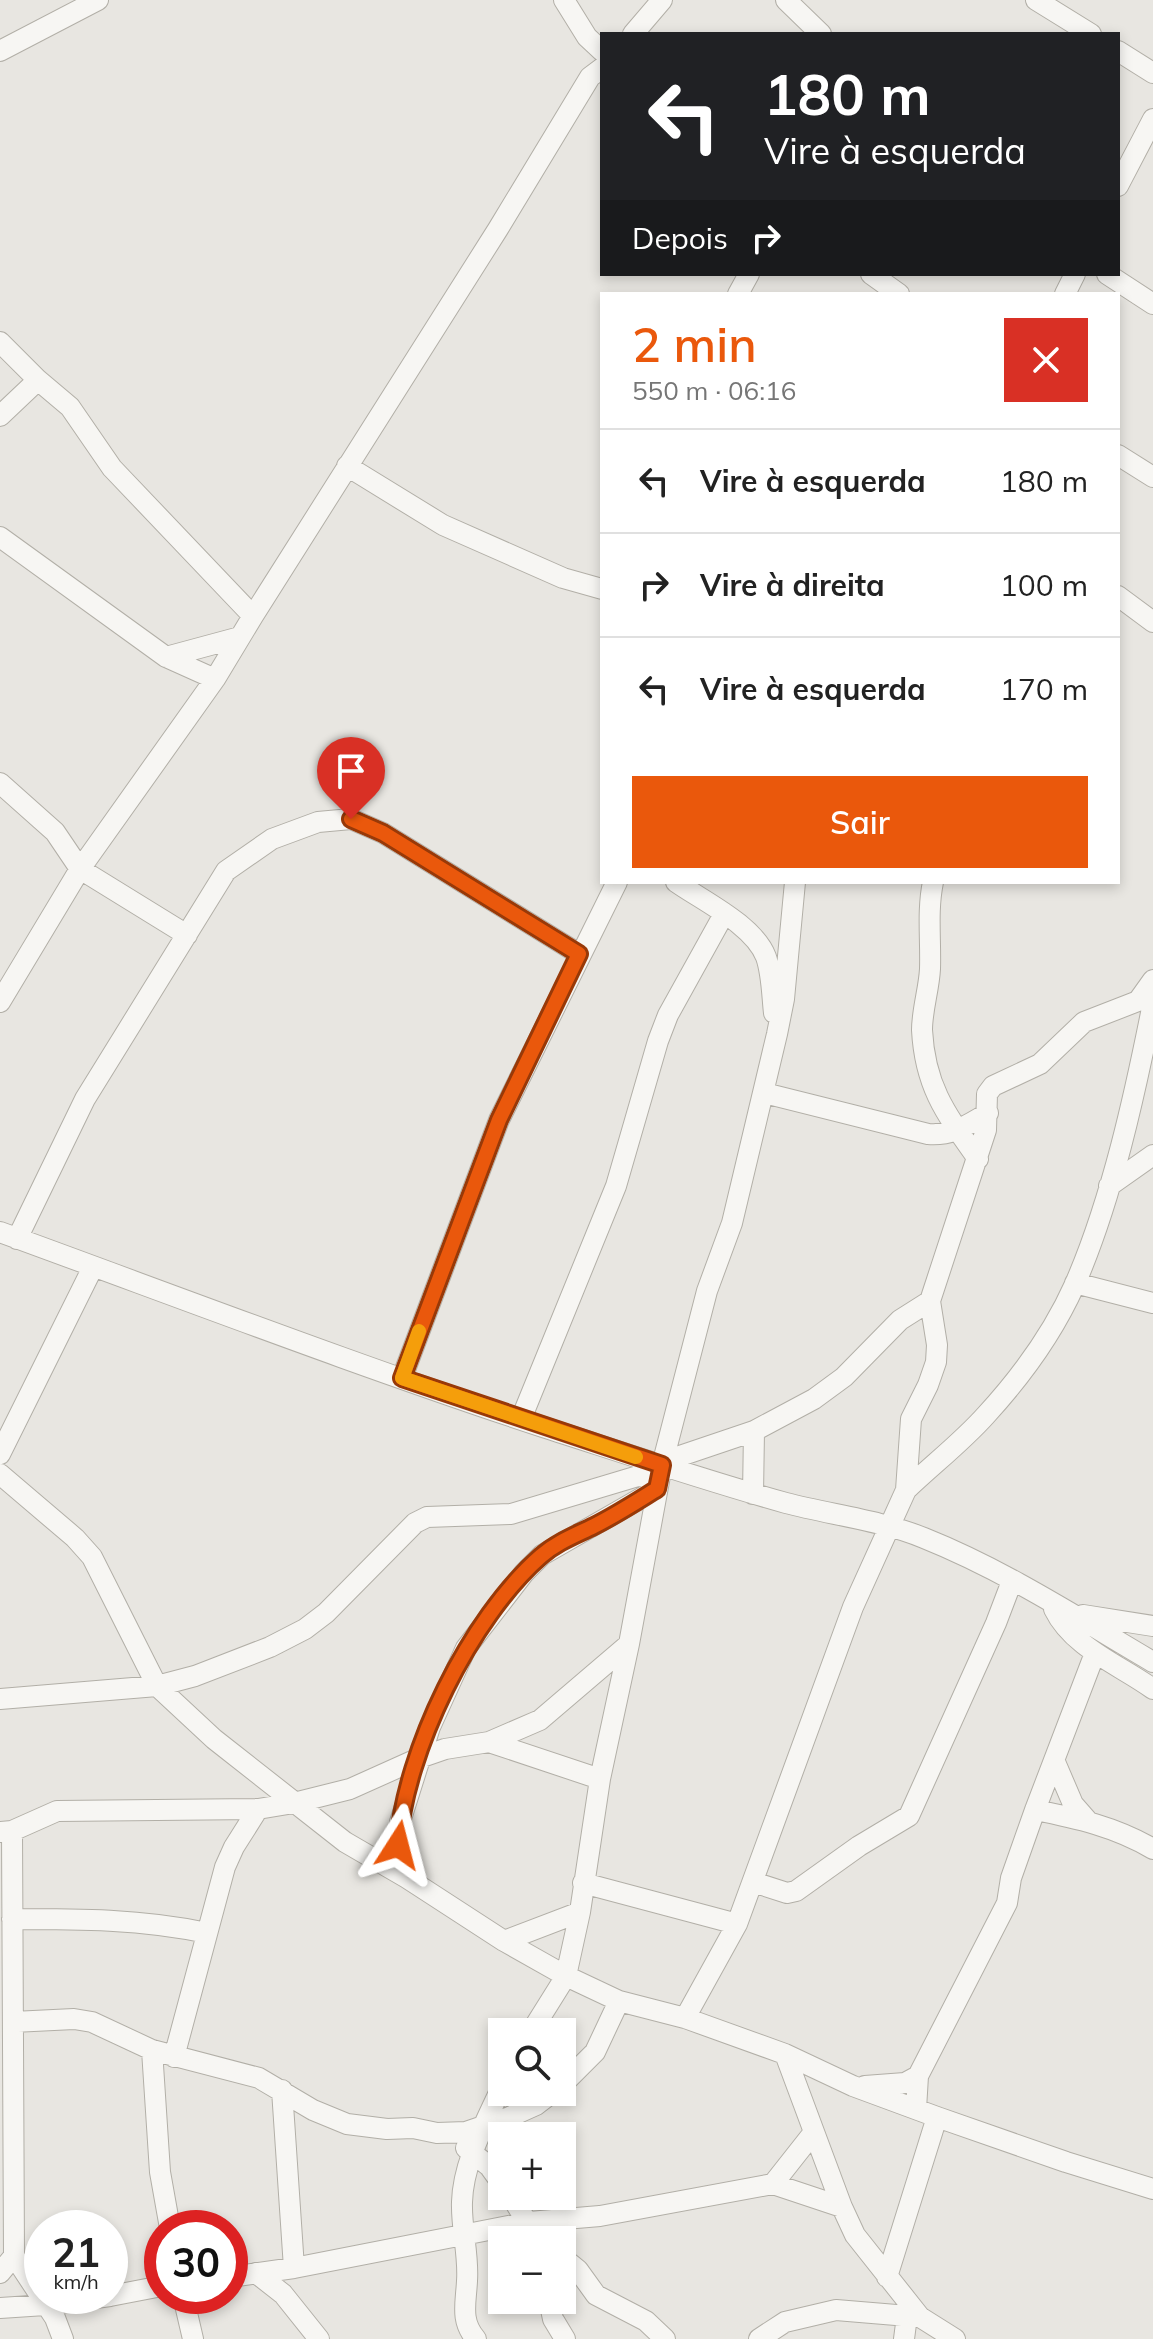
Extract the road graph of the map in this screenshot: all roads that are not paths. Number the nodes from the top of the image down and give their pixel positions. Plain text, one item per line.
1 (98, 0) edge
2 (564, 0) edge
3 (662, 0) edge
4 (786, 0) edge
5 (1036, 0) edge
6 (635, 32) edge
7 (819, 32) edge
8 (1088, 32) edge
9 (594, 44) edge
10 (0, 51) edge
11 (1120, 52) edge
12 (596, 72) edge
13 (1153, 73) edge
14 (1153, 119) edge
15 (1120, 182) edge
16 (874, 276) edge
17 (1110, 276) edge
18 (896, 292) edge
19 (1153, 304) edge
20 (0, 342) edge
21 (38, 380) junction
22 (0, 416) edge
23 (1120, 456) edge
24 (347, 466) junction
25 (1153, 477) edge
26 (0, 537) edge
27 (600, 588) edge
28 (1120, 597) edge
29 (253, 616) junction
30 (1153, 622) edge
31 (240, 637) junction
32 (166, 657) junction
33 (215, 679) junction
34 (0, 783) edge
35 (80, 869) junction
36 (616, 884) edge
37 (679, 884) edge
38 (795, 884) edge
39 (933, 884) edge
40 (724, 914) junction
41 (187, 935) junction
42 (579, 954) junction
43 (1153, 980) edge
44 (0, 1002) edge
45 (1153, 1003) edge
46 (777, 1034) junction
47 (764, 1093) junction
48 (988, 1113) junction
49 (958, 1131) junction
50 (1153, 1155) edge
51 (978, 1159) junction
52 (1109, 1186) junction
53 (8, 1236) edge
54 (93, 1267) junction
55 (1075, 1283) junction
56 (930, 1301) junction
57 (1153, 1303) edge
58 (402, 1378) junction
59 (521, 1419) junction
60 (754, 1431) junction
61 (0, 1454) edge
62 (0, 1474) edge
63 (662, 1475) junction
64 (906, 1490) junction
65 (753, 1494) junction
66 (891, 1526) junction
67 (1012, 1581) junction
68 (1059, 1607) junction
69 (1153, 1626) edge
70 (629, 1644) junction
71 (1095, 1653) junction
72 (1153, 1662) edge
73 (157, 1686) junction
74 (1153, 1689) edge
75 (0, 1699) edge
76 (489, 1742) junction
77 (419, 1758) junction
78 (1055, 1762) junction
79 (600, 1779) junction
80 (294, 1803) junction
81 (258, 1809) junction
82 (1035, 1810) junction
83 (1087, 1820) junction
84 (6, 1831) edge
85 (1153, 1849) edge
86 (407, 1878) junction
87 (753, 1882) junction
88 (583, 1883) junction
89 (580, 1912) junction
90 (12, 1919) junction
91 (737, 1924) junction
92 (207, 1933) junction
93 (504, 1941) junction
94 (566, 1976) junction
95 (619, 2001) junction
96 (540, 2018) edge
97 (685, 2018) junction
98 (13, 2022) junction
99 (152, 2050) junction
100 (785, 2054) junction
101 (174, 2057) junction
102 (576, 2071) edge
103 (918, 2076) junction
104 (853, 2086) junction
105 (282, 2090) junction
106 (494, 2106) edge
107 (534, 2106) edge
108 (916, 2109) junction
109 (937, 2117) junction
110 (485, 2126) junction
111 (814, 2132) junction
112 (437, 2133) junction
113 (474, 2152) junction
114 (488, 2165) edge
115 (773, 2184) junction
116 (1153, 2189) edge
117 (842, 2207) junction
118 (167, 2210) edge
119 (556, 2226) edge
120 (488, 2234) edge
121 (462, 2235) junction
122 (14, 2256) junction
123 (294, 2268) junction
124 (576, 2268) edge
125 (24, 2272) edge
126 (0, 2273) edge
127 (256, 2273) junction
128 (248, 2274) edge
129 (887, 2277) junction
130 (24, 2306) edge
131 (0, 2308) edge
132 (52, 2314) edge
133 (187, 2314) edge
134 (552, 2314) edge
135 (914, 2317) junction
136 (63, 2339) edge
137 (193, 2339) edge
138 (319, 2339) edge
139 (476, 2339) edge
140 (565, 2339) edge
141 (665, 2339) edge
142 (759, 2339) edge
143 (904, 2339) edge
144 (955, 2339) edge

1 - 10 street
2 - 9 street
3 - 6 street
4 - 7 street
5 - 8 street
9 - 12 street
11 - 13 street
12 - 24 street
14 - 15 street
16 - 18 street
17 - 19 street
20 - 21 street
21 - 22 street
21 - 29 street
23 - 25 street
24 - 27 street
24 - 29 street
26 - 32 street
28 - 30 street
29 - 31 street
31 - 32 street
31 - 33 street
32 - 33 street
33 - 35 street
34 - 35 street
35 - 41 street
35 - 44 street
36 - 42 street
37 - 40 street
38 - 46 street
39 - 49 street
40 - 46 street
40 - 59 street
41 - 42 street
41 - 53 street
42 - 58 street
43 - 48 street
45 - 52 street
46 - 47 street
47 - 49 street
47 - 63 street
48 - 49 street
48 - 51 street
49 - 51 street
50 - 52 street
51 - 56 street
52 - 55 street
53 - 54 street
54 - 58 street
54 - 61 street
55 - 57 street
55 - 64 street
56 - 60 street
56 - 64 street
58 - 59 street
59 - 63 street
60 - 63 street
60 - 65 street
62 - 73 street
63 - 65 street
63 - 70 street
63 - 73 street
63 - 77 street
64 - 66 street
65 - 66 street
66 - 67 street
66 - 87 street
67 - 68 street
67 - 87 street
68 - 69 street
68 - 71 street
68 - 72 street
70 - 76 street
70 - 79 street
71 - 74 street
71 - 78 street
73 - 75 street
73 - 80 street
76 - 77 street
76 - 79 street
77 - 80 street
77 - 86 street
78 - 82 street
78 - 83 street
79 - 88 street
80 - 81 street
80 - 86 street
81 - 84 street
81 - 92 street
82 - 83 street
82 - 103 street
83 - 85 street
84 - 90 street
86 - 93 street
87 - 91 street
88 - 89 street
88 - 91 street
89 - 93 street
89 - 94 street
90 - 92 street
90 - 98 street
91 - 97 street
92 - 101 street
93 - 94 street
94 - 95 street
94 - 96 street
95 - 97 street
95 - 102 street
97 - 100 street
98 - 99 street
98 - 122 street
99 - 101 street
99 - 118 street
100 - 104 street
100 - 111 street
101 - 105 street
103 - 104 street
103 - 108 street
104 - 108 street
105 - 112 street
105 - 123 street
106 - 110 street
107 - 110 street
108 - 109 street
109 - 116 street
109 - 129 street
110 - 112 street
110 - 113 street
111 - 115 street
111 - 117 street
112 - 113 street
113 - 114 street
113 - 121 street
115 - 117 street
115 - 119 street
117 - 129 street
120 - 121 street
121 - 123 street
121 - 139 street
122 - 125 street
122 - 126 street
123 - 127 street
124 - 141 street
127 - 128 street
127 - 138 street
129 - 135 street
130 - 131 street
132 - 136 street
133 - 137 street
134 - 140 street
135 - 142 street
135 - 143 street
135 - 144 street

